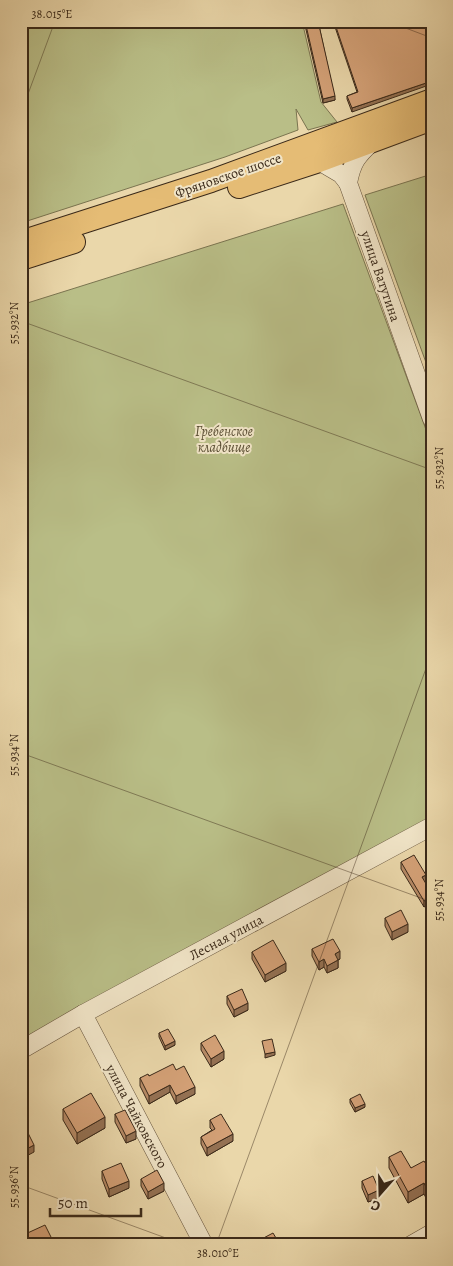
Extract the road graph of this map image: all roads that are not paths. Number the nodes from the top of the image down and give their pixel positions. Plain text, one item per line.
1 (432, 100) edge
2 (432, 119) edge
3 (374, 140) junction
4 (318, 161) junction
5 (348, 183) junction
6 (21, 242) edge
7 (21, 259) edge
8 (432, 419) edge
9 (432, 826) edge
10 (84, 1014) junction
11 (21, 1050) edge
12 (432, 1233) edge
13 (204, 1245) edge
14 (410, 1245) edge

1 - 6 main road, Фряновское шоссе
2 - 3 main road, Фряновское шоссе
3 - 4 main road, Фряновское шоссе
3 - 5 street
4 - 5 street
4 - 7 main road, Фряновское шоссе
5 - 8 street, улица Ватутина
9 - 10 street, Лесная улица
10 - 11 street, Лесная улица
10 - 13 street, улица Чайковского
12 - 14 street

